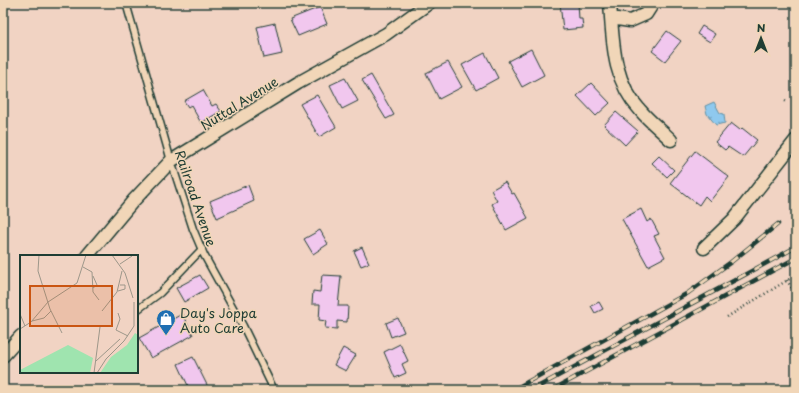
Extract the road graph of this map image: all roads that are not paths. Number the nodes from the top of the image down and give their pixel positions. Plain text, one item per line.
1 (126, 3) edge
2 (429, 3) edge
3 (610, 3) edge
4 (654, 3) edge
5 (611, 18) junction
6 (671, 140) dead end
7 (796, 140) edge
8 (170, 161) junction
9 (704, 248) dead end
10 (202, 249) junction
11 (88, 255) edge
12 (138, 309) edge
13 (20, 339) edge
14 (3, 356) edge
15 (274, 390) edge

1 - 8 lane, Railroad Avenue
2 - 8 street, Nuttal Avenue
3 - 5 street
4 - 5 street
5 - 6 street
7 - 9 street
8 - 10 lane, Railroad Avenue
8 - 11 street, Nuttal Avenue
10 - 12 lane
10 - 15 lane, Railroad Avenue
13 - 14 street

